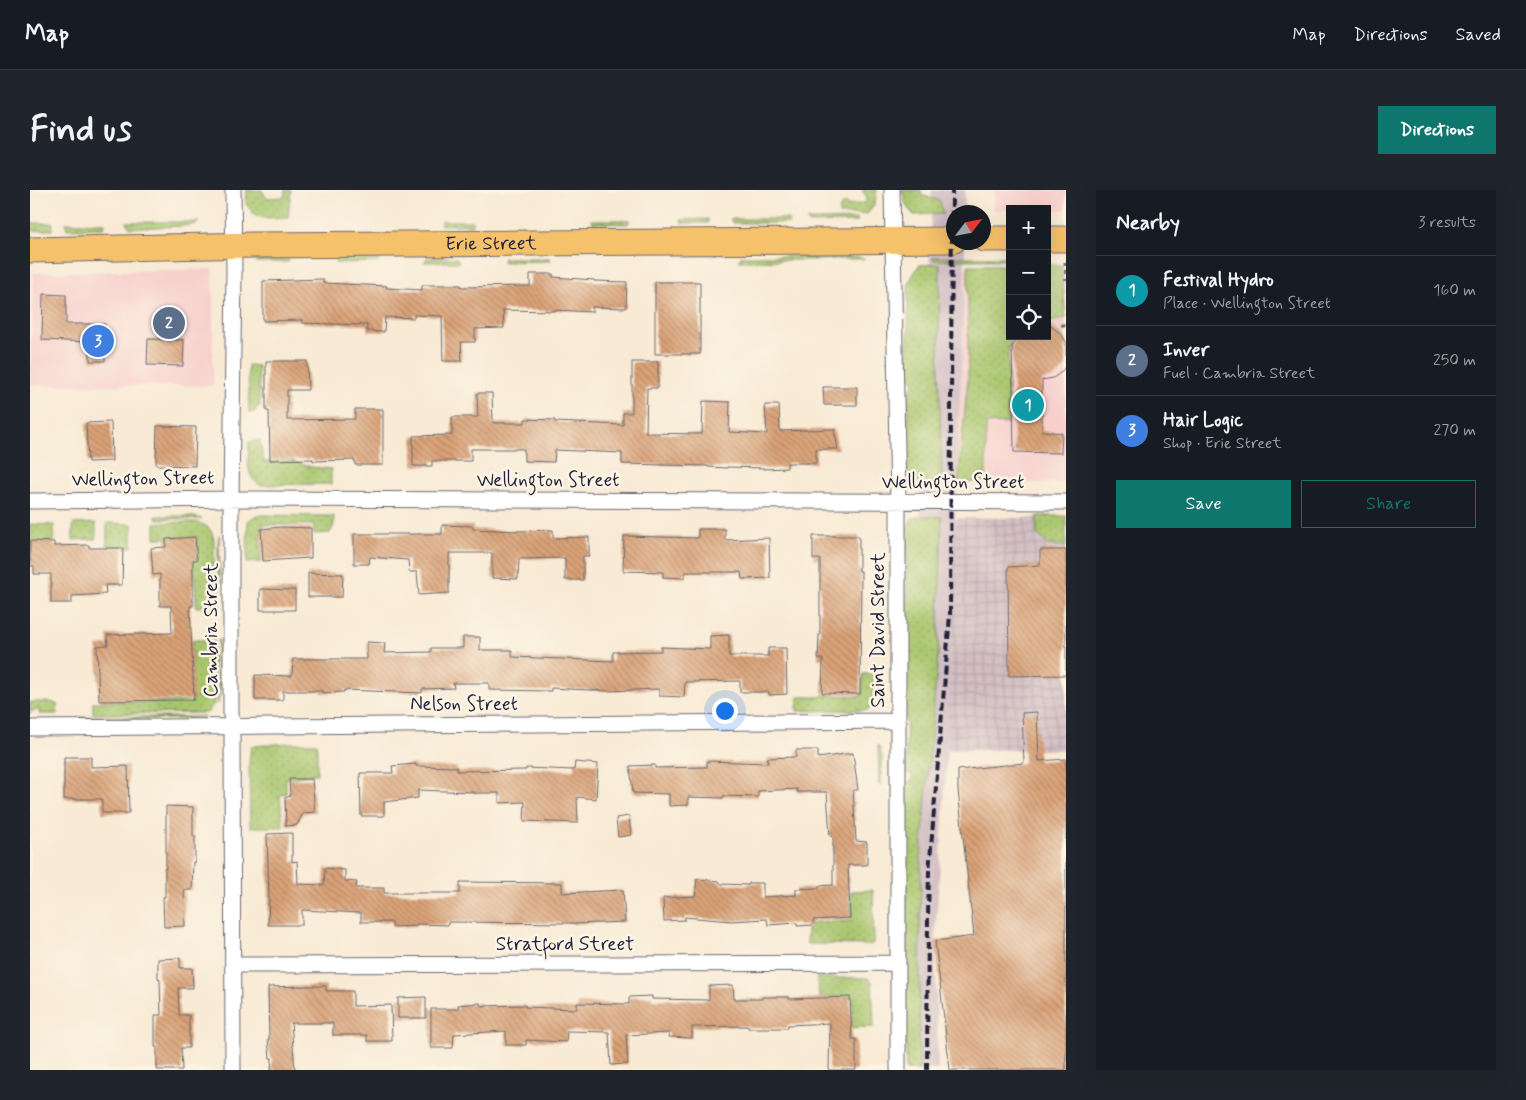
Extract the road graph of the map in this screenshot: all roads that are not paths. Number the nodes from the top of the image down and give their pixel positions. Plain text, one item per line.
1 (232, 190) edge
2 (892, 190) edge
3 (1006, 239) edge
4 (892, 240) junction
5 (946, 240) edge
6 (991, 240) edge
7 (1051, 242) edge
8 (233, 246) junction
9 (30, 250) edge
10 (1065, 251) edge
11 (231, 499) junction
12 (30, 500) edge
13 (898, 502) junction
14 (1066, 502) edge
15 (898, 721) junction
16 (232, 726) junction
17 (30, 728) edge
18 (898, 963) junction
19 (233, 965) junction
20 (233, 1070) edge
21 (898, 1070) edge

1 - 8 street, Cambria Street
2 - 4 street, Saint David Street
3 - 6 main road
4 - 5 main road, Erie Street
4 - 8 main road, Erie Street
4 - 13 street, Saint David Street
7 - 10 main road
8 - 9 main road, Erie Street
8 - 11 street, Cambria Street
11 - 12 street, Wellington Street
11 - 13 street, Wellington Street
11 - 16 street, Cambria Street
13 - 14 street, Wellington Street
13 - 15 street, Saint David Street
15 - 16 street, Nelson Street
15 - 18 street, Saint David Street
16 - 17 street, Nelson Street
16 - 19 street, Cambria Street
18 - 19 street, Stratford Street
18 - 21 street, Saint David Street
19 - 20 street, Cambria Street

